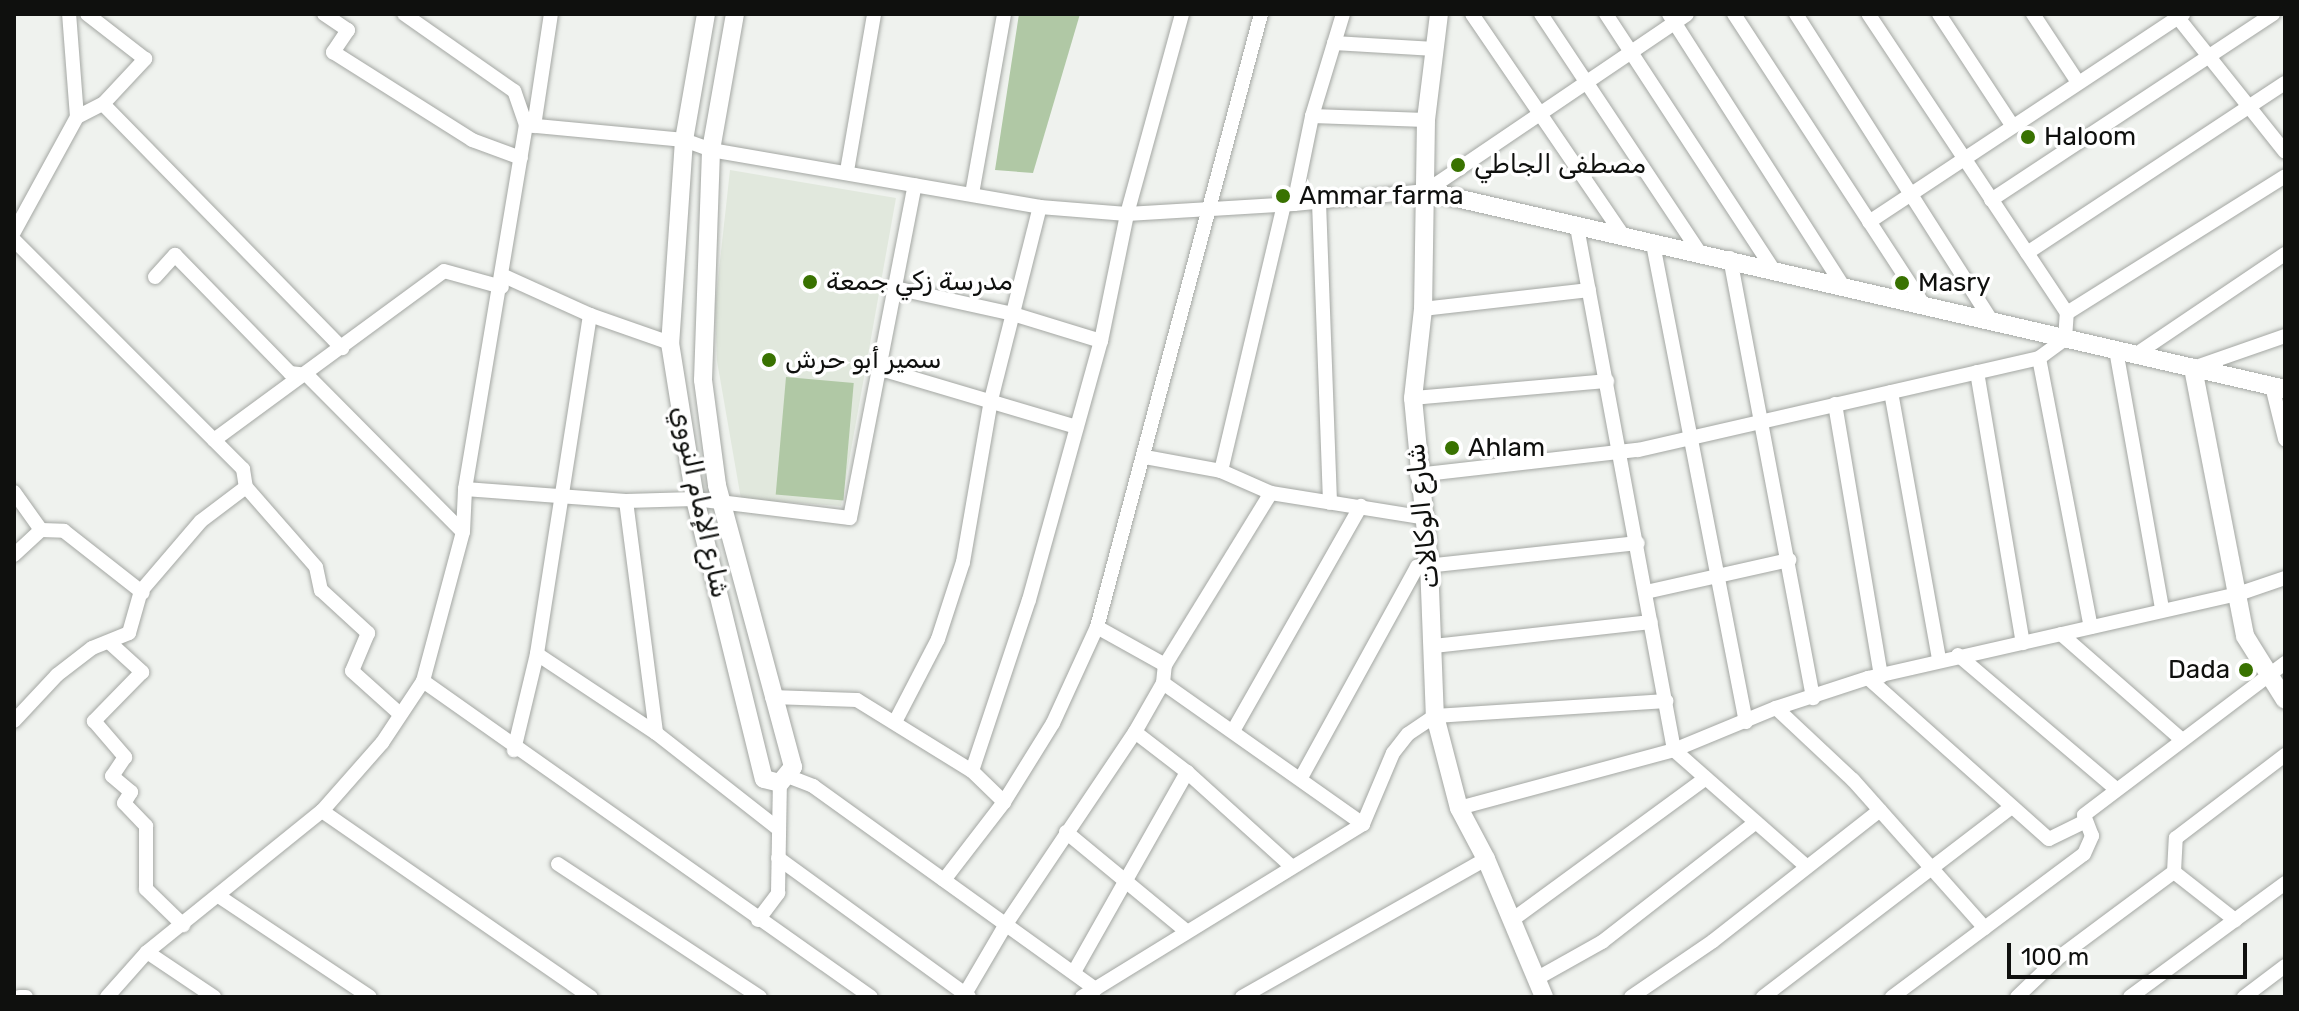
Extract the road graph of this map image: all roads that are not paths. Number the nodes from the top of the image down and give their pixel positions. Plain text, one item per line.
1 (69, 14) edge
2 (87, 14) edge
3 (324, 14) edge
4 (404, 14) edge
5 (551, 14) edge
6 (706, 14) edge
7 (735, 14) edge
8 (874, 14) edge
9 (1004, 14) edge
10 (1182, 14) edge
11 (1261, 14) edge
12 (1343, 14) edge
13 (1439, 14) edge
14 (1472, 14) edge
15 (1541, 14) edge
16 (1606, 14) edge
17 (1734, 14) edge
18 (1796, 14) edge
19 (1868, 14) edge
20 (1939, 14) edge
21 (2033, 14) edge
22 (2273, 14) edge
23 (2178, 15) edge
24 (1677, 17) edge
25 (1334, 43) junction
26 (1435, 49) junction
27 (1631, 51) junction
28 (2209, 59) junction
29 (1586, 80) junction
30 (2077, 81) junction
31 (2285, 83) edge
32 (103, 104) junction
33 (2249, 107) junction
34 (1541, 109) junction
35 (1312, 116) junction
36 (77, 117) junction
37 (1426, 120) junction
38 (2012, 125) junction
39 (530, 126) junction
40 (684, 140) junction
41 (711, 150) junction
42 (2285, 152) edge
43 (521, 158) junction
44 (1963, 159) junction
45 (847, 171) junction
46 (2285, 176) edge
47 (915, 185) junction
48 (1426, 191) junction
49 (1914, 191) junction
50 (972, 194) junction
51 (1991, 200) junction
52 (1319, 202) junction
53 (1289, 205) junction
54 (1040, 207) junction
55 (1208, 211) junction
56 (1127, 214) junction
57 (1869, 222) junction
58 (1577, 227) junction
59 (14, 232) edge
60 (1625, 238) junction
61 (14, 240) edge
62 (1653, 244) junction
63 (2027, 253) junction
64 (2285, 254) edge
65 (1701, 255) junction
66 (1730, 258) junction
67 (1773, 269) junction
68 (155, 277) dead end
69 (503, 281) junction
70 (1842, 285) junction
71 (895, 288) junction
72 (1589, 290) junction
73 (1924, 306) junction
74 (1423, 309) junction
75 (2067, 313) junction
76 (1013, 314) junction
77 (590, 315) junction
78 (1992, 322) junction
79 (2285, 336) edge
80 (2065, 339) junction
81 (1101, 341) junction
82 (670, 343) junction
83 (342, 348) junction
84 (2116, 350) junction
85 (2138, 353) junction
86 (2039, 358) junction
87 (2193, 368) junction
88 (881, 369) junction
89 (1977, 372) junction
90 (307, 375) junction
91 (1607, 381) junction
92 (2279, 387) edge
93 (1891, 392) junction
94 (1413, 398) junction
95 (991, 400) junction
96 (1835, 404) junction
97 (1763, 421) junction
98 (1077, 427) junction
99 (1694, 437) junction
100 (2285, 439) edge
101 (214, 440) junction
102 (1622, 452) junction
103 (1145, 457) junction
104 (1221, 471) junction
105 (1417, 475) junction
106 (246, 487) junction
107 (465, 489) junction
108 (14, 492) edge
109 (1271, 493) junction
110 (561, 497) junction
111 (695, 499) junction
112 (626, 501) junction
113 (721, 501) junction
114 (1330, 503) junction
115 (1361, 506) junction
116 (1421, 517) junction
117 (41, 530) junction
118 (463, 532) junction
119 (1638, 543) junction
120 (14, 555) edge
121 (1789, 560) junction
122 (1429, 563) junction
123 (1719, 576) junction
124 (2285, 578) edge
125 (142, 592) junction
126 (1646, 592) junction
127 (2238, 594) junction
128 (2162, 609) junction
129 (1651, 622) junction
130 (1097, 627) junction
131 (2091, 627) junction
132 (2061, 634) junction
133 (109, 642) junction
134 (2023, 643) junction
135 (1434, 646) junction
136 (537, 654) junction
137 (1958, 655) junction
138 (1939, 660) junction
139 (2285, 663) edge
140 (1165, 665) junction
141 (1874, 677) junction
142 (2267, 678) junction
143 (423, 681) junction
144 (1163, 683) junction
145 (772, 697) junction
146 (1813, 698) junction
147 (2285, 700) edge
148 (1667, 701) junction
149 (1776, 708) junction
150 (400, 714) junction
151 (1435, 716) junction
152 (14, 721) edge
153 (895, 722) junction
154 (1746, 722) junction
155 (1233, 731) junction
156 (1135, 732) junction
157 (656, 733) junction
158 (2182, 740) junction
159 (514, 750) junction
160 (1674, 750) junction
161 (2285, 755) edge
162 (972, 771) junction
163 (1187, 772) junction
164 (1302, 776) junction
165 (1706, 778) junction
166 (785, 780) junction
167 (2116, 789) junction
168 (1004, 802) junction
169 (1459, 808) junction
170 (2010, 808) junction
171 (1880, 810) junction
172 (322, 811) junction
173 (1756, 822) junction
174 (2084, 822) junction
175 (1363, 824) junction
176 (777, 828) junction
177 (1066, 832) junction
178 (778, 858) junction
179 (1486, 859) junction
180 (558, 864) dead end
181 (1805, 865) junction
182 (1291, 866) junction
183 (1931, 868) junction
184 (2174, 872) junction
185 (944, 880) junction
186 (1124, 882) junction
187 (2285, 883) edge
188 (220, 897) junction
189 (758, 920) junction
190 (1512, 920) junction
191 (2235, 920) junction
192 (1006, 924) junction
193 (183, 925) junction
194 (1985, 928) junction
195 (1186, 931) junction
196 (147, 952) junction
197 (2285, 966) edge
198 (1074, 972) junction
199 (1536, 979) junction
200 (1096, 989) junction
201 (967, 996) edge
202 (19, 997) edge
203 (26, 997) edge
204 (107, 997) edge
205 (214, 997) edge
206 (370, 997) edge
207 (591, 997) edge
208 (760, 997) edge
209 (871, 997) edge
210 (1082, 997) edge
211 (1242, 997) edge
212 (1544, 997) edge
213 (1631, 997) edge
214 (1763, 997) edge
215 (1892, 997) edge
216 (2017, 997) edge
217 (2130, 997) edge
218 (2244, 997) edge

1 - 36 street
2 - 32 street
3 - 43 street
4 - 39 street
5 - 39 street
6 - 40 street, شارع الإمام النووي
7 - 41 street
8 - 45 street
9 - 50 street
10 - 56 street
11 - 55 street
12 - 25 street
13 - 26 street, شارع الوكالات
14 - 34 street
15 - 29 street
16 - 27 street
17 - 57 street
18 - 49 street
19 - 44 street
20 - 38 street
21 - 30 street
22 - 28 street
23 - 28 street
23 - 30 street
24 - 27 street
24 - 70 street
25 - 26 street
25 - 35 street
26 - 37 street, شارع الوكالات
27 - 29 street
27 - 67 street
28 - 33 street
28 - 51 street
29 - 34 street
29 - 65 street
30 - 38 street
31 - 33 street
32 - 36 street
32 - 83 street
33 - 42 street
33 - 63 street
34 - 48 street
34 - 60 street
35 - 37 street
35 - 53 street
36 - 59 street
37 - 48 street, شارع الوكالات
38 - 44 street
39 - 40 street
39 - 43 street
40 - 41 street
40 - 82 street, شارع الإمام النووي
41 - 45 street
41 - 113 street
43 - 69 street
44 - 49 street
44 - 51 street
45 - 47 street
46 - 75 street
47 - 50 street
47 - 71 street
48 - 52 street
48 - 58 street
48 - 74 street, شارع الوكالات
49 - 57 street
49 - 78 street
50 - 54 street
51 - 63 street
52 - 53 street
52 - 114 street
53 - 55 street
53 - 104 street
54 - 56 street
54 - 76 street
55 - 56 street
55 - 103 street
56 - 81 street
57 - 73 street
58 - 60 street
58 - 72 street
60 - 62 street
61 - 101 street
62 - 65 street
62 - 99 street
63 - 75 street
64 - 85 street
65 - 66 street
66 - 67 street
66 - 97 street
67 - 70 street
68 - 90 street
69 - 77 street
69 - 83 street
69 - 107 street
70 - 73 street
71 - 76 street
71 - 88 street
72 - 74 street
72 - 91 street
73 - 78 street
74 - 94 street, شارع الوكالات
75 - 80 street
76 - 81 street
76 - 95 street
77 - 82 street
77 - 110 street
78 - 80 street
79 - 87 street
80 - 84 street
80 - 86 street
81 - 98 street
82 - 111 street, شارع الإمام النووي
83 - 90 street
84 - 85 street
84 - 128 street
85 - 87 street
86 - 89 street
86 - 131 street
87 - 92 street
87 - 127 street
88 - 95 street
88 - 113 street
89 - 93 street
89 - 134 street
90 - 101 street
90 - 118 street
91 - 94 street
91 - 102 street
92 - 100 street
93 - 96 street
93 - 138 street
94 - 105 street, شارع الوكالات
95 - 98 street
95 - 153 street
96 - 97 street
96 - 141 street
97 - 99 street
97 - 121 street
98 - 162 street
99 - 102 street
99 - 123 street
101 - 106 street
102 - 105 street
102 - 119 street
103 - 104 street
103 - 130 street
104 - 109 street
105 - 116 street, شارع الوكالات
106 - 125 street
106 - 150 street
107 - 110 street
107 - 118 street
108 - 117 street
109 - 114 street
109 - 140 street
110 - 112 street
110 - 136 street
111 - 112 street
111 - 113 street
111 - 166 street, شارع الإمام النووي
112 - 157 street
113 - 145 street
114 - 115 street
115 - 116 street
115 - 155 street
116 - 122 street, شارع الوكالات
117 - 120 street
117 - 125 street
118 - 143 street
119 - 122 street
119 - 126 street
121 - 123 street
121 - 146 street
122 - 135 street, شارع الوكالات
122 - 164 street
123 - 126 street
123 - 154 street
124 - 127 street
125 - 133 street
126 - 129 street
127 - 128 street
127 - 142 street
128 - 131 street
129 - 135 street
129 - 148 street
130 - 140 street
130 - 168 street
131 - 132 street
132 - 134 street
132 - 158 street
133 - 152 street
133 - 193 street
134 - 137 street
135 - 151 street, شارع الوكالات
136 - 157 street
136 - 159 street
137 - 138 street
137 - 167 street
138 - 141 street
139 - 142 street
140 - 144 street
141 - 146 street
141 - 170 street
142 - 147 street
142 - 158 street
143 - 150 street
143 - 159 street
144 - 155 street
144 - 156 street
145 - 153 street
145 - 166 street
146 - 149 street
148 - 151 street
148 - 160 street
149 - 154 street
149 - 171 street
150 - 172 street
151 - 169 street, شارع الوكالات
151 - 175 street
153 - 162 street
154 - 160 street
155 - 164 street
156 - 163 street
156 - 177 street
157 - 176 street
158 - 167 street
159 - 189 street
160 - 165 street
160 - 169 street
161 - 184 street
162 - 168 street
163 - 182 street
163 - 186 street
164 - 175 street
165 - 173 street
165 - 190 street
166 - 176 street
166 - 185 street
167 - 174 street
168 - 185 street
169 - 179 street, شارع الوكالات
170 - 174 street
170 - 183 street
171 - 181 street
171 - 183 street
172 - 188 street
172 - 207 street
173 - 181 street
173 - 199 street
174 - 194 street
175 - 182 street
176 - 178 street
177 - 186 street
177 - 192 street
178 - 189 street
178 - 201 street
179 - 190 street, شارع الوكالات
179 - 211 street
180 - 208 street
181 - 213 street
182 - 195 street
183 - 194 street
183 - 214 street
184 - 191 street
184 - 216 street
185 - 192 street
186 - 195 street
186 - 198 street
187 - 191 street
188 - 193 street
188 - 206 street
189 - 209 street
190 - 199 street, شارع الوكالات
191 - 217 street
192 - 198 street
192 - 201 street
193 - 196 street
194 - 215 street
195 - 200 street
196 - 204 street
196 - 205 street
197 - 218 street
198 - 200 street
199 - 212 street, شارع الوكالات
200 - 210 street
202 - 203 street

